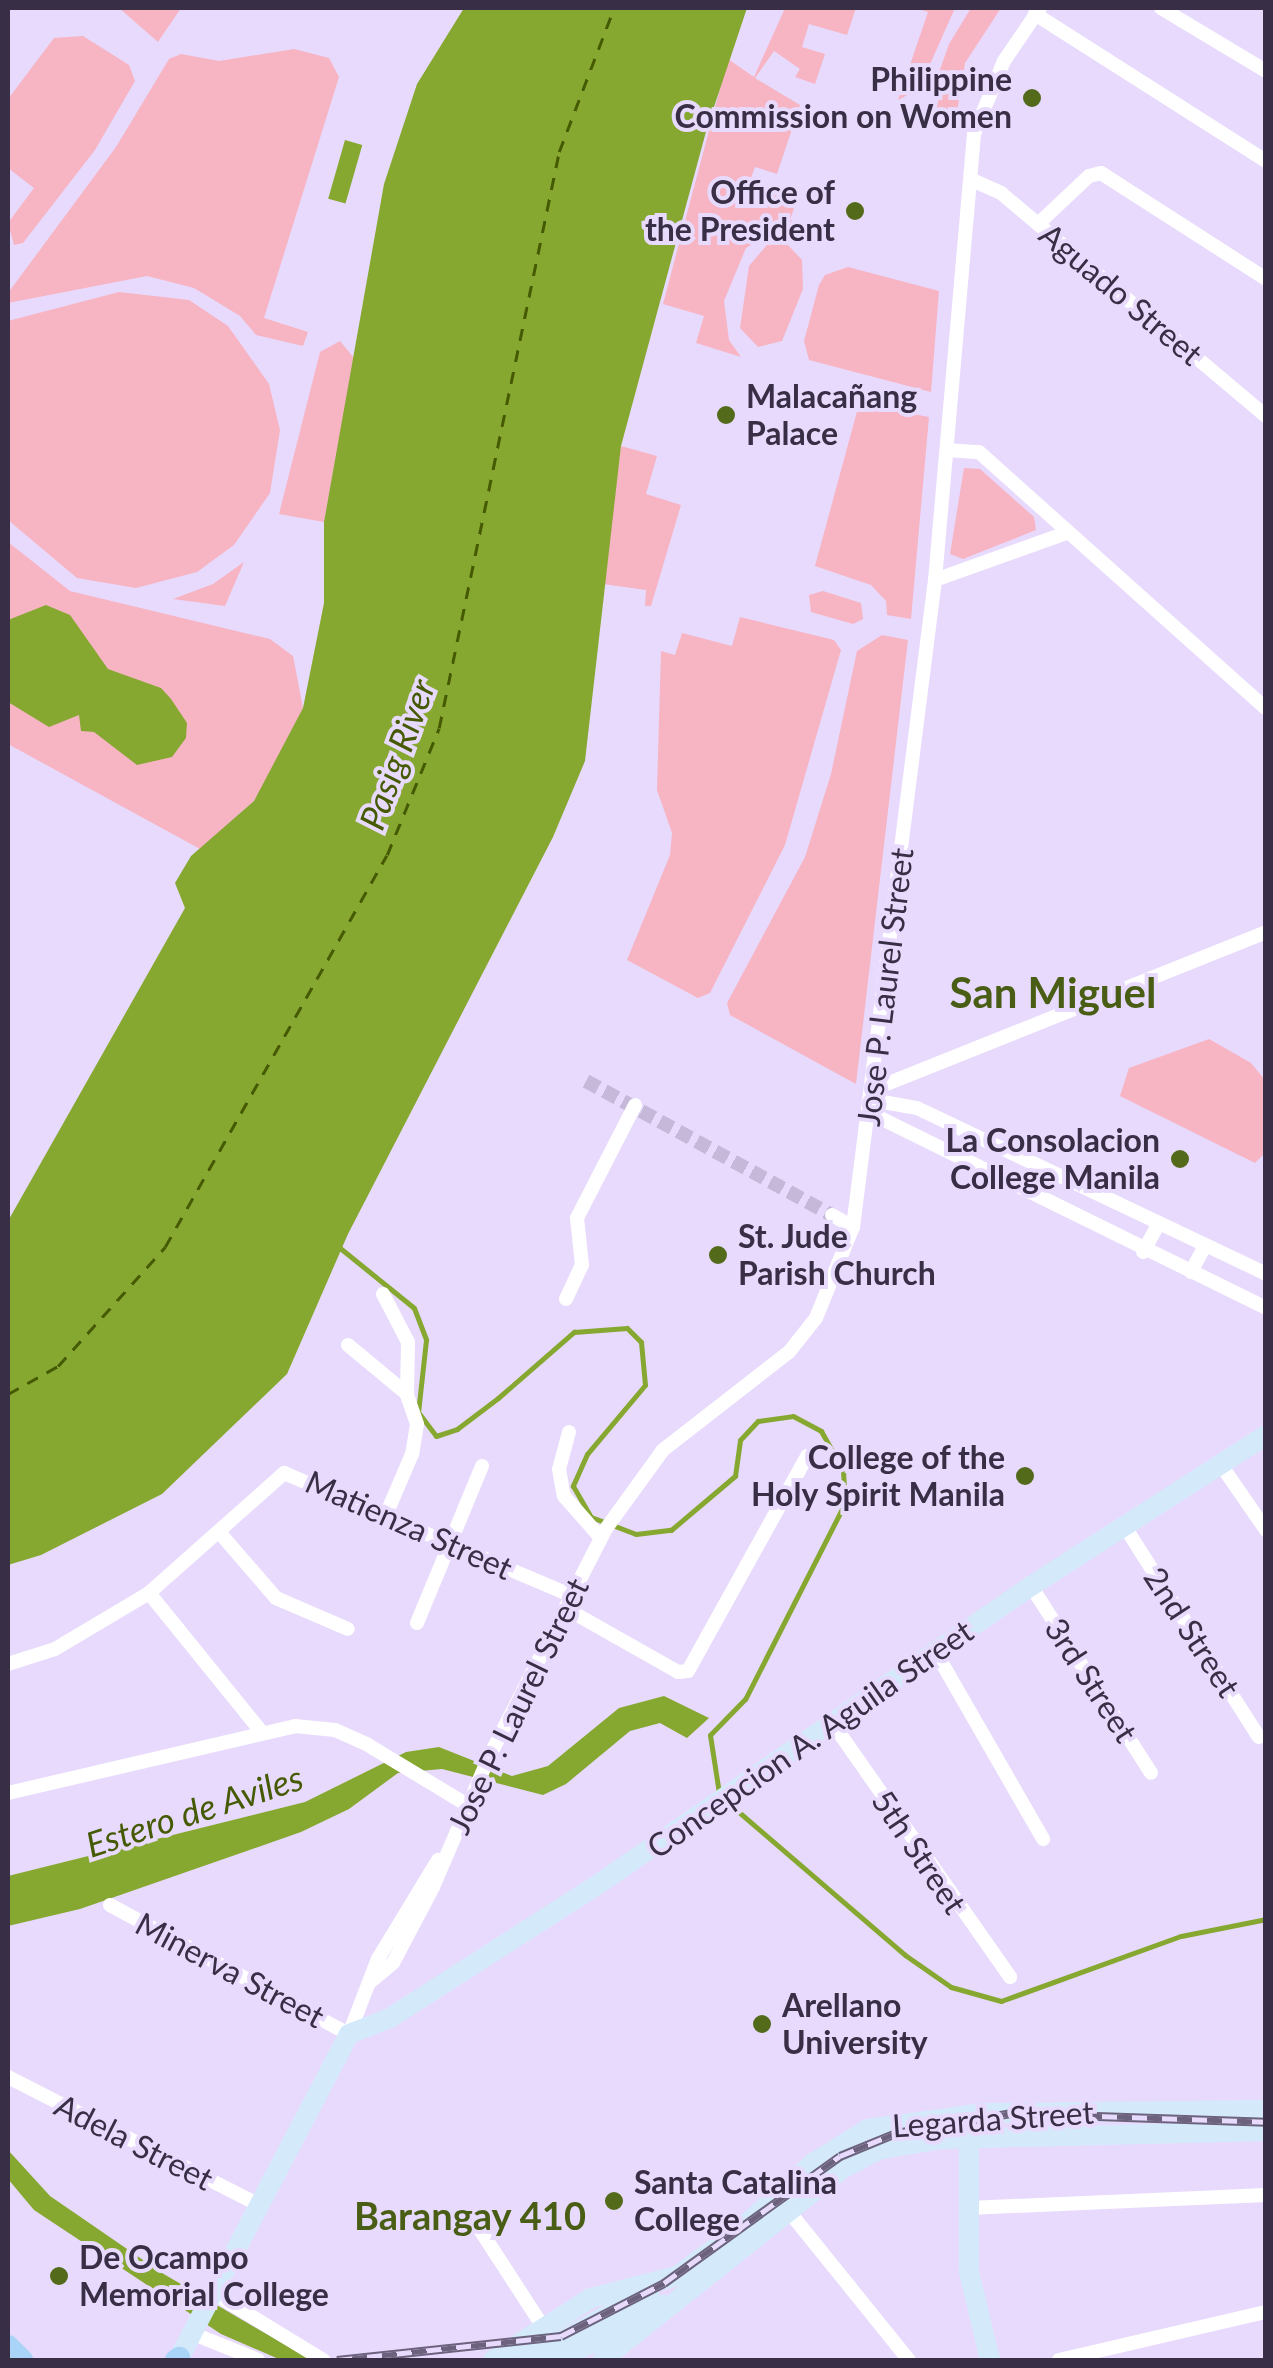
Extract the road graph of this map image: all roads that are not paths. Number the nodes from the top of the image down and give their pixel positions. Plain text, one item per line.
1 (1161, 8) edge
2 (1038, 11) edge
3 (1266, 71) edge
4 (1266, 161) edge
5 (972, 180) junction
6 (1038, 224) junction
7 (1266, 279) edge
8 (1266, 416) edge
9 (947, 450) junction
10 (1066, 533) junction
11 (935, 580) junction
12 (1266, 709) edge
13 (1266, 932) edge
14 (872, 1101) junction
15 (635, 1105) dead end
16 (832, 1216) tunnel mouth
17 (1158, 1225) junction
18 (853, 1228) junction
19 (1205, 1246) junction
20 (1143, 1252) junction
21 (1191, 1272) junction
22 (1266, 1274) edge
23 (382, 1294) dead end
24 (566, 1298) dead end
25 (1266, 1308) edge
26 (348, 1344) dead end
27 (408, 1395) junction
28 (569, 1432) dead end
29 (1266, 1435) edge
30 (807, 1456) dead end
31 (1221, 1465) junction
32 (482, 1466) dead end
33 (385, 1517) junction
34 (1125, 1528) junction
35 (1266, 1530) edge
36 (219, 1532) junction
37 (603, 1534) junction
38 (450, 1546) junction
39 (1032, 1586) junction
40 (149, 1592) junction
41 (568, 1602) junction
42 (416, 1623) dead end
43 (348, 1629) dead end
44 (934, 1652) junction
45 (8, 1664) edge
46 (832, 1724) junction
47 (260, 1730) junction
48 (1259, 1737) dead end
49 (1151, 1773) dead end
50 (8, 1792) edge
51 (471, 1804) junction
52 (1044, 1839) dead end
53 (110, 1905) dead end
54 (1010, 1977) dead end
55 (350, 2034) junction
56 (8, 2077) edge
57 (1266, 2110) edge
58 (968, 2114) junction
59 (1266, 2131) edge
60 (969, 2138) junction
61 (1266, 2195) edge
62 (261, 2206) junction
63 (970, 2208) junction
64 (791, 2214) junction
65 (473, 2220) dead end
66 (683, 2283) junction
67 (212, 2297) junction
68 (1266, 2312) edge
69 (196, 2328) junction
70 (8, 2346) edge
71 (560, 2346) edge
72 (22, 2360) edge
73 (178, 2360) edge
74 (258, 2360) edge
75 (323, 2360) edge
76 (493, 2360) edge
77 (526, 2360) edge
78 (602, 2360) edge
79 (909, 2360) edge
80 (990, 2360) edge
81 (1059, 2360) edge

1 - 3 street
2 - 4 street
2 - 5 street, Jose P. Laurel Street
5 - 6 street, Aguado Street
5 - 9 street, Jose P. Laurel Street
6 - 7 street
6 - 8 street, Aguado Street
9 - 10 street
9 - 11 street, Jose P. Laurel Street
10 - 11 street
10 - 12 street
11 - 14 street, Jose P. Laurel Street
13 - 14 street
14 - 17 street
14 - 18 street, Jose P. Laurel Street
14 - 20 street
15 - 24 street
16 - 18 street
17 - 19 street
17 - 20 street
18 - 37 street, Jose P. Laurel Street
19 - 21 street
19 - 22 street
20 - 21 street
21 - 25 street
23 - 27 street
26 - 27 street
27 - 33 street
28 - 37 street
29 - 31 main road, Concepcion A. Aguila Street
30 - 41 street, Matienza Street
31 - 34 main road, Concepcion A. Aguila Street
31 - 35 street
32 - 38 street
33 - 36 street, Matienza Street
33 - 38 street, Matienza Street
34 - 39 main road, Concepcion A. Aguila Street
34 - 48 street, 2nd Street
36 - 40 street, Matienza Street
36 - 43 street
37 - 41 street, Jose P. Laurel Street
38 - 41 street, Matienza Street
38 - 42 street
39 - 44 main road, Concepcion A. Aguila Street
39 - 49 street, 3rd Street
40 - 45 street, Matienza Street
40 - 47 street
41 - 51 street, Jose P. Laurel Street
44 - 46 main road, Concepcion A. Aguila Street
44 - 52 street
46 - 54 street, 5th Street
46 - 55 main road, Concepcion A. Aguila Street
47 - 50 street
47 - 51 street
51 - 55 street, Jose P. Laurel Street
53 - 55 street, Minerva Street
55 - 62 main road, Jose P. Laurel Street
56 - 62 street, Adela Street
57 - 58 main road, Legarda Street
58 - 60 main road
58 - 66 main road, Legarda Street
59 - 60 main road, Legarda Street
60 - 63 main road
60 - 64 main road, Legarda Street
61 - 63 street
62 - 67 main road, Jose P. Laurel Street
63 - 80 main road
64 - 66 main road, Legarda Street
64 - 79 street
65 - 71 street
66 - 71 main road
66 - 71 main road, Legarda Street
66 - 78 main road, Legarda Street
67 - 69 main road, Jose P. Laurel Street
67 - 75 street
68 - 81 street
69 - 73 main road, Jose P. Laurel Street
69 - 74 street
70 - 72 main road
71 - 76 main road, Legarda Street
71 - 77 main road

